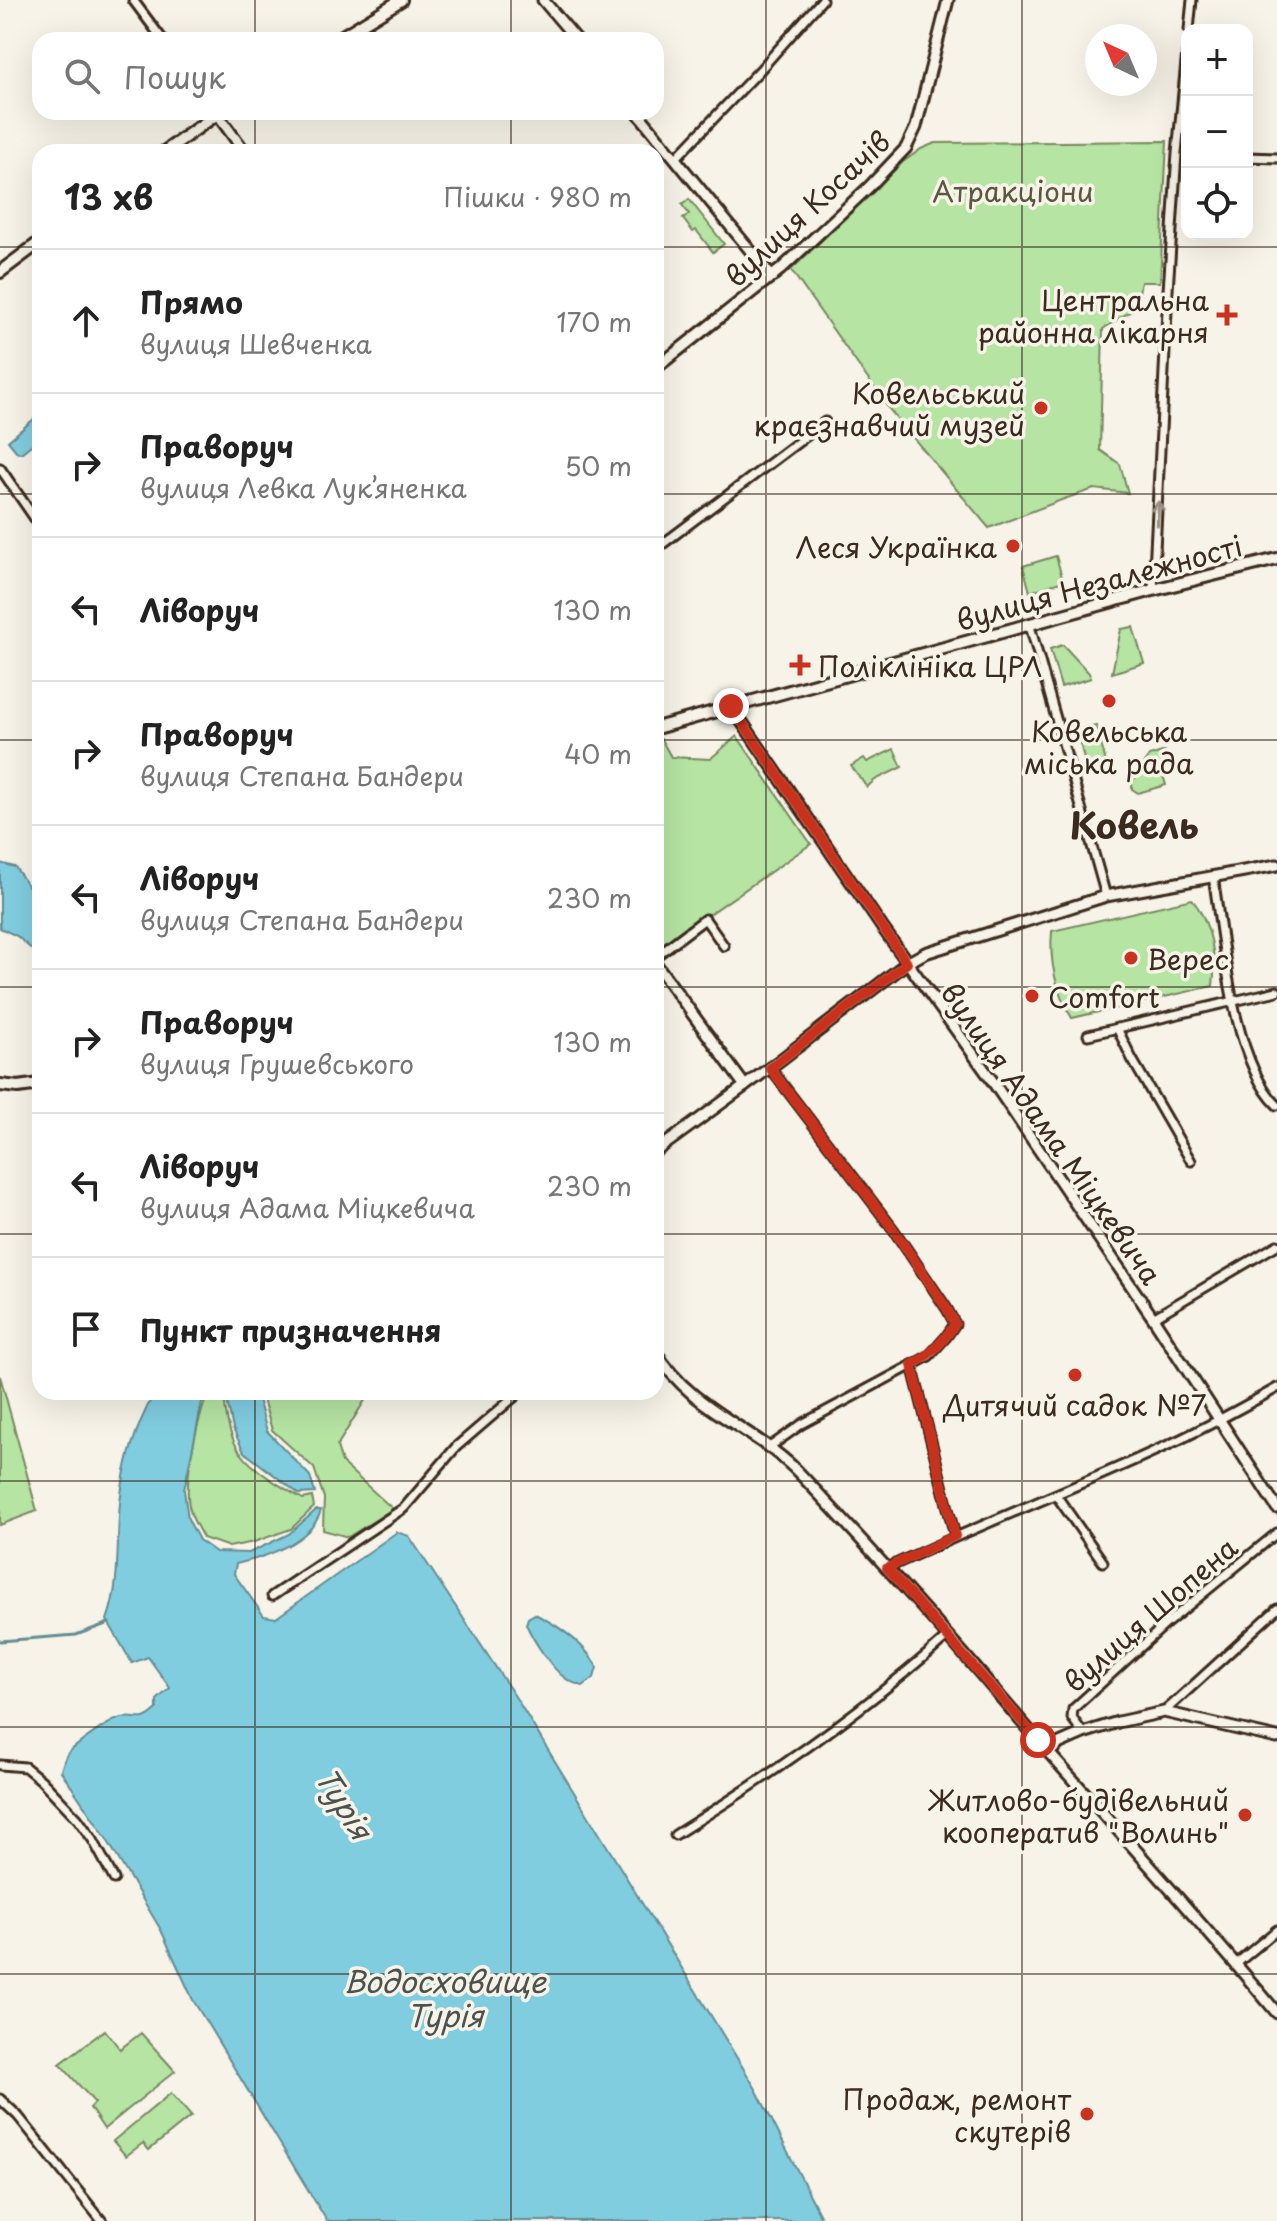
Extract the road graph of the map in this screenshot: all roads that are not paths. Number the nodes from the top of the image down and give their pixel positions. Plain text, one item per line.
1 (133, 0) edge
2 (401, 0) edge
3 (543, 0) edge
4 (822, 0) edge
5 (948, 0) edge
6 (1192, 0) edge
7 (1190, 24) edge
8 (157, 32) edge
9 (349, 32) edge
10 (570, 32) edge
11 (1183, 96) edge
12 (208, 120) edge
13 (223, 120) edge
14 (230, 120) edge
15 (643, 120) edge
16 (230, 131) junction
17 (175, 144) edge
18 (239, 144) edge
19 (663, 144) edge
20 (664, 145) edge
21 (1177, 153) junction
22 (1181, 153) edge
23 (1253, 157) edge
24 (1277, 158) edge
25 (675, 159) junction
26 (32, 248) edge
27 (0, 272) edge
28 (772, 277) junction
29 (1156, 310) dead end
30 (1168, 310) junction
31 (664, 362) edge
32 (825, 422) dead end
33 (0, 468) edge
34 (32, 514) edge
35 (664, 543) edge
36 (1277, 559) edge
37 (1153, 590) junction
38 (1030, 626) junction
39 (731, 706) junction
40 (664, 726) edge
41 (1277, 865) edge
42 (1213, 876) junction
43 (1106, 896) junction
44 (724, 946) dead end
45 (664, 950) edge
46 (907, 963) junction
47 (664, 975) edge
48 (1277, 991) edge
49 (1233, 1000) junction
50 (1117, 1028) junction
51 (1088, 1035) dead end
52 (770, 1068) junction
53 (0, 1085) edge
54 (32, 1085) edge
55 (745, 1086) junction
56 (1277, 1105) edge
57 (674, 1137) junction
58 (664, 1140) edge
59 (664, 1145) edge
60 (1191, 1161) dead end
61 (1277, 1245) edge
62 (1153, 1318) junction
63 (664, 1363) edge
64 (912, 1365) junction
65 (1277, 1388) edge
66 (511, 1400) edge
67 (1218, 1421) junction
68 (768, 1448) junction
69 (1056, 1495) junction
70 (1277, 1508) edge
71 (1277, 1533) edge
72 (955, 1536) junction
73 (1103, 1562) dead end
74 (887, 1568) junction
75 (272, 1596) dead end
76 (1277, 1609) edge
77 (948, 1636) junction
78 (1164, 1712) junction
79 (1083, 1733) junction
80 (1277, 1738) edge
81 (1049, 1753) junction
82 (0, 1765) edge
83 (675, 1835) dead end
84 (114, 1879) dead end
85 (1277, 1930) edge
86 (1236, 1964) junction
87 (1277, 2013) edge
88 (0, 2099) edge
89 (102, 2221) edge

1 - 8 street
2 - 9 main road
3 - 10 street
4 - 25 street
5 - 28 street, вулиця Косачів
6 - 7 street
11 - 21 street
12 - 17 main road
13 - 16 street
14 - 16 street
15 - 19 street
16 - 18 street
20 - 25 street
21 - 22 street
21 - 30 street
23 - 24 street
25 - 28 street
26 - 27 main road
28 - 31 street, вулиця Косачів
29 - 30 street
37 -> 30 street
32 - 35 street
33 - 34 street
36 - 37 main road, вулиця Незалежності
37 - 38 main road, вулиця Незалежності
38 - 39 main road, вулиця Незалежності
38 - 43 street
39 - 40 main road, вулиця Незалежності
39 - 46 street, вулиця Адама Міцкевича
41 - 42 street
42 - 43 street
42 - 49 street
43 - 46 street
44 - 45 street
46 - 52 street
46 - 62 street, вулиця Адама Міцкевича
47 - 55 street
48 - 49 street
49 - 50 street
49 - 56 street
50 - 51 street
50 - 60 street
52 - 55 street
52 - 64 street
53 - 54 main road
55 - 57 street
57 - 58 street
57 - 59 street
61 - 62 street
62 - 67 street, вулиця Адама Міцкевича
63 - 68 street
64 - 68 street
64 - 72 street
65 - 67 street
66 - 75 street
67 - 69 street
67 - 70 street, вулиця Адама Міцкевича
68 - 74 street
69 - 72 street
69 - 73 street
71 - 79 street, вулиця Шопена
72 - 74 street
74 - 77 street
76 - 78 street
77 - 81 street
77 - 83 street
78 - 79 street
78 - 80 street
79 - 81 street
81 - 86 street
82 - 84 street
85 - 86 street
86 - 87 street
88 - 89 street

